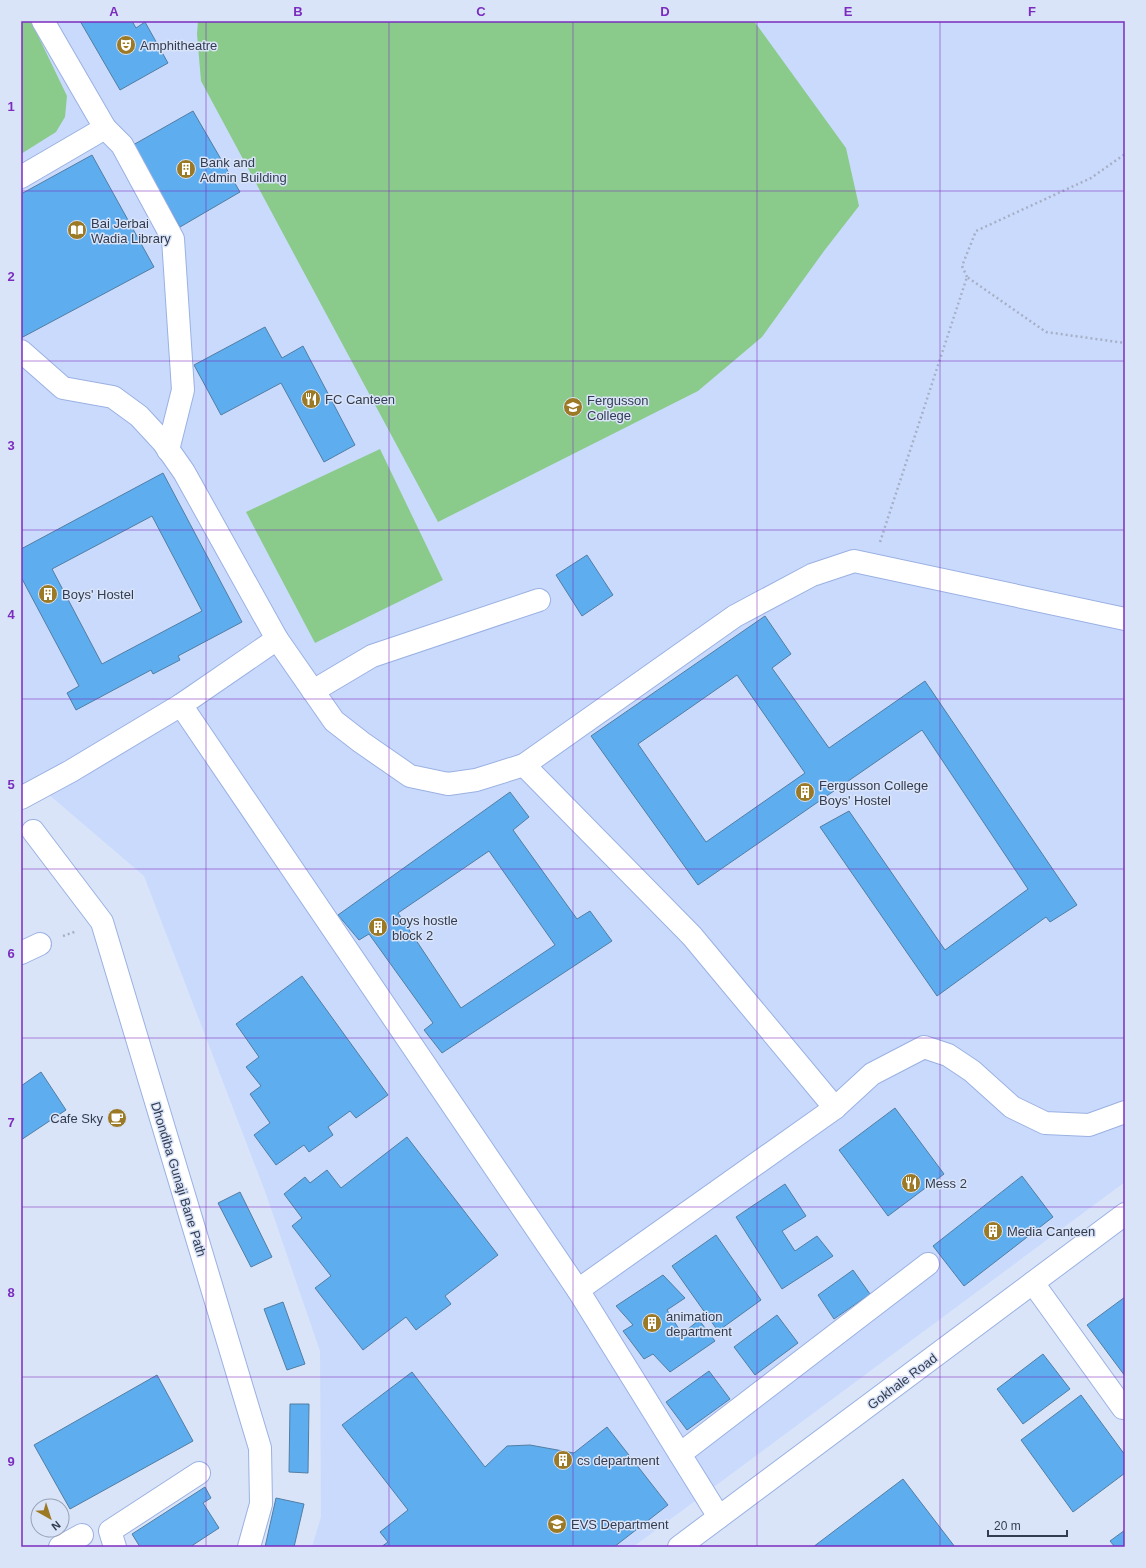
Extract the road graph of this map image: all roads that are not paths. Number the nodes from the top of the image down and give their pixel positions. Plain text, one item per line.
1 (43, 21) edge
2 (105, 128) junction
3 (21, 177) edge
4 (21, 351) edge
5 (168, 450) junction
6 (539, 600) dead end
7 (1125, 619) edge
8 (277, 638) junction
9 (313, 690) junction
10 (181, 705) junction
11 (524, 765) junction
12 (21, 798) edge
13 (33, 831) dead end
14 (49, 941) road end
15 (21, 953) edge
16 (835, 1108) junction
17 (1125, 1112) edge
18 (1125, 1214) edge
19 (928, 1264) dead end
20 (1033, 1283) junction
21 (578, 1290) junction
22 (1124, 1408) dead end
23 (680, 1454) junction
24 (199, 1473) dead end
25 (719, 1517) junction
26 (82, 1536) dead end
27 (60, 1547) edge
28 (116, 1547) edge
29 (249, 1547) edge
30 (679, 1547) edge

1 - 2 street
2 - 3 street
2 - 5 street
4 - 5 street
5 - 8 street
6 - 9 street
7 - 11 street
8 - 9 street
8 - 10 street
9 - 11 street
10 - 12 street
10 - 21 street
11 - 16 street
13 - 29 street, Dhondiba Gunaji Bane Path
14 - 15 street
16 - 17 street
16 - 21 street
18 - 20 street, Gokhale Road
19 - 23 street
20 - 22 street
20 - 25 street, Gokhale Road
21 - 23 street
23 - 25 street
24 - 28 street
25 - 30 street, Gokhale Road
26 - 27 street

